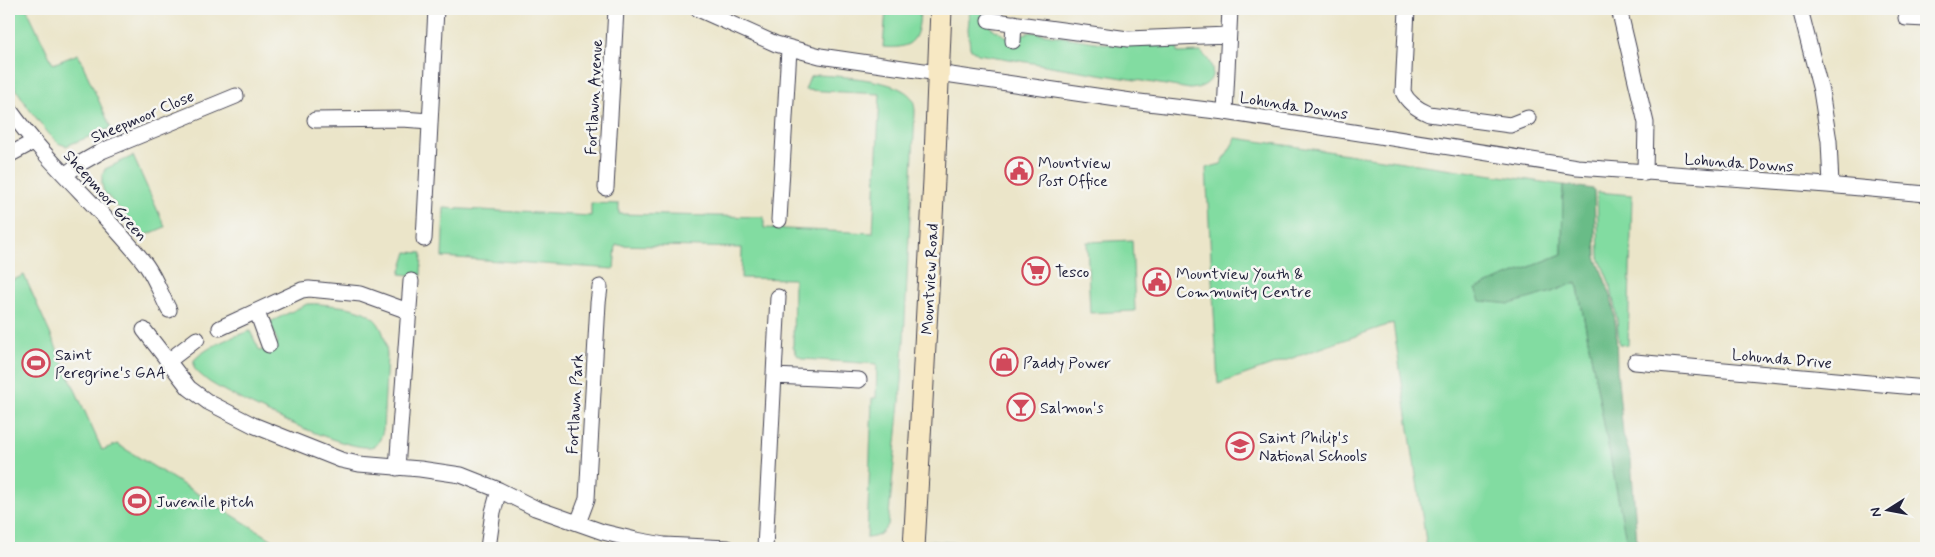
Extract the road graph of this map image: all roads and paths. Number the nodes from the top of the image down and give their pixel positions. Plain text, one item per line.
1 (436, 9) edge
2 (616, 9) edge
3 (698, 9) edge
4 (941, 9) edge
5 (1230, 9) edge
6 (1407, 9) edge
7 (1619, 9) edge
8 (1800, 9) edge
9 (717, 13) edge
10 (1906, 18) dead end
11 (1926, 19) edge
12 (989, 20) dead end
13 (1014, 22) junction
14 (1228, 35) junction
15 (1012, 40) dead end
16 (789, 49) junction
17 (938, 72) junction
18 (236, 96) dead end
19 (9, 109) edge
20 (1225, 112) junction
21 (1528, 118) dead end
22 (315, 120) dead end
23 (430, 121) junction
24 (33, 142) junction
25 (9, 155) edge
26 (1645, 173) junction
27 (66, 174) junction
28 (1831, 185) junction
29 (606, 188) dead end
30 (1926, 194) edge
31 (779, 220) dead end
32 (424, 239) dead end
33 (411, 280) dead end
34 (600, 287) dead end
35 (778, 297) dead end
36 (169, 310) dead end
37 (408, 311) junction
38 (257, 312) junction
39 (220, 328) dead end
40 (144, 330) dead end
41 (197, 339) dead end
42 (269, 345) dead end
43 (167, 362) junction
44 (1635, 362) dead end
45 (774, 376) junction
46 (859, 380) dead end
47 (1926, 388) edge
48 (397, 468) junction
49 (499, 490) junction
50 (578, 523) junction
51 (664, 546) edge
52 (488, 548) edge
53 (728, 548) edge
54 (764, 548) edge
55 (914, 548) edge

1 - 23 street
2 - 29 street, Fortlawn Avenue
3 - 9 street
4 - 17 street, Mountview Road
5 - 14 street
6 - 21 street
7 - 26 street
8 - 28 street
9 - 16 street
10 - 11 street
12 - 13 street
13 - 14 street
13 - 15 street
14 - 20 street
16 - 17 street
16 - 31 street
17 - 20 street, Lohunda Downs
17 - 55 street, Mountview Road
18 - 27 street, Sheepmoor Close
19 - 24 street, Sheepmoor Green
20 - 26 street, Lohunda Downs
22 - 23 street
23 - 32 street
24 - 25 street
24 - 27 street, Sheepmoor Green
26 - 28 street, Lohunda Downs
27 - 36 street, Sheepmoor Green
28 - 30 street, Lohunda Downs
33 - 37 street
34 - 50 street, Fortlawn Park
35 - 45 street
37 - 38 street
37 - 48 street
38 - 39 street
38 - 42 street
40 - 43 street
41 - 43 street
43 - 48 street
44 - 47 street, Lohunda Drive
45 - 46 street
45 - 54 street
48 - 49 street
49 - 50 street
49 - 52 street
50 - 51 street
51 - 53 street

